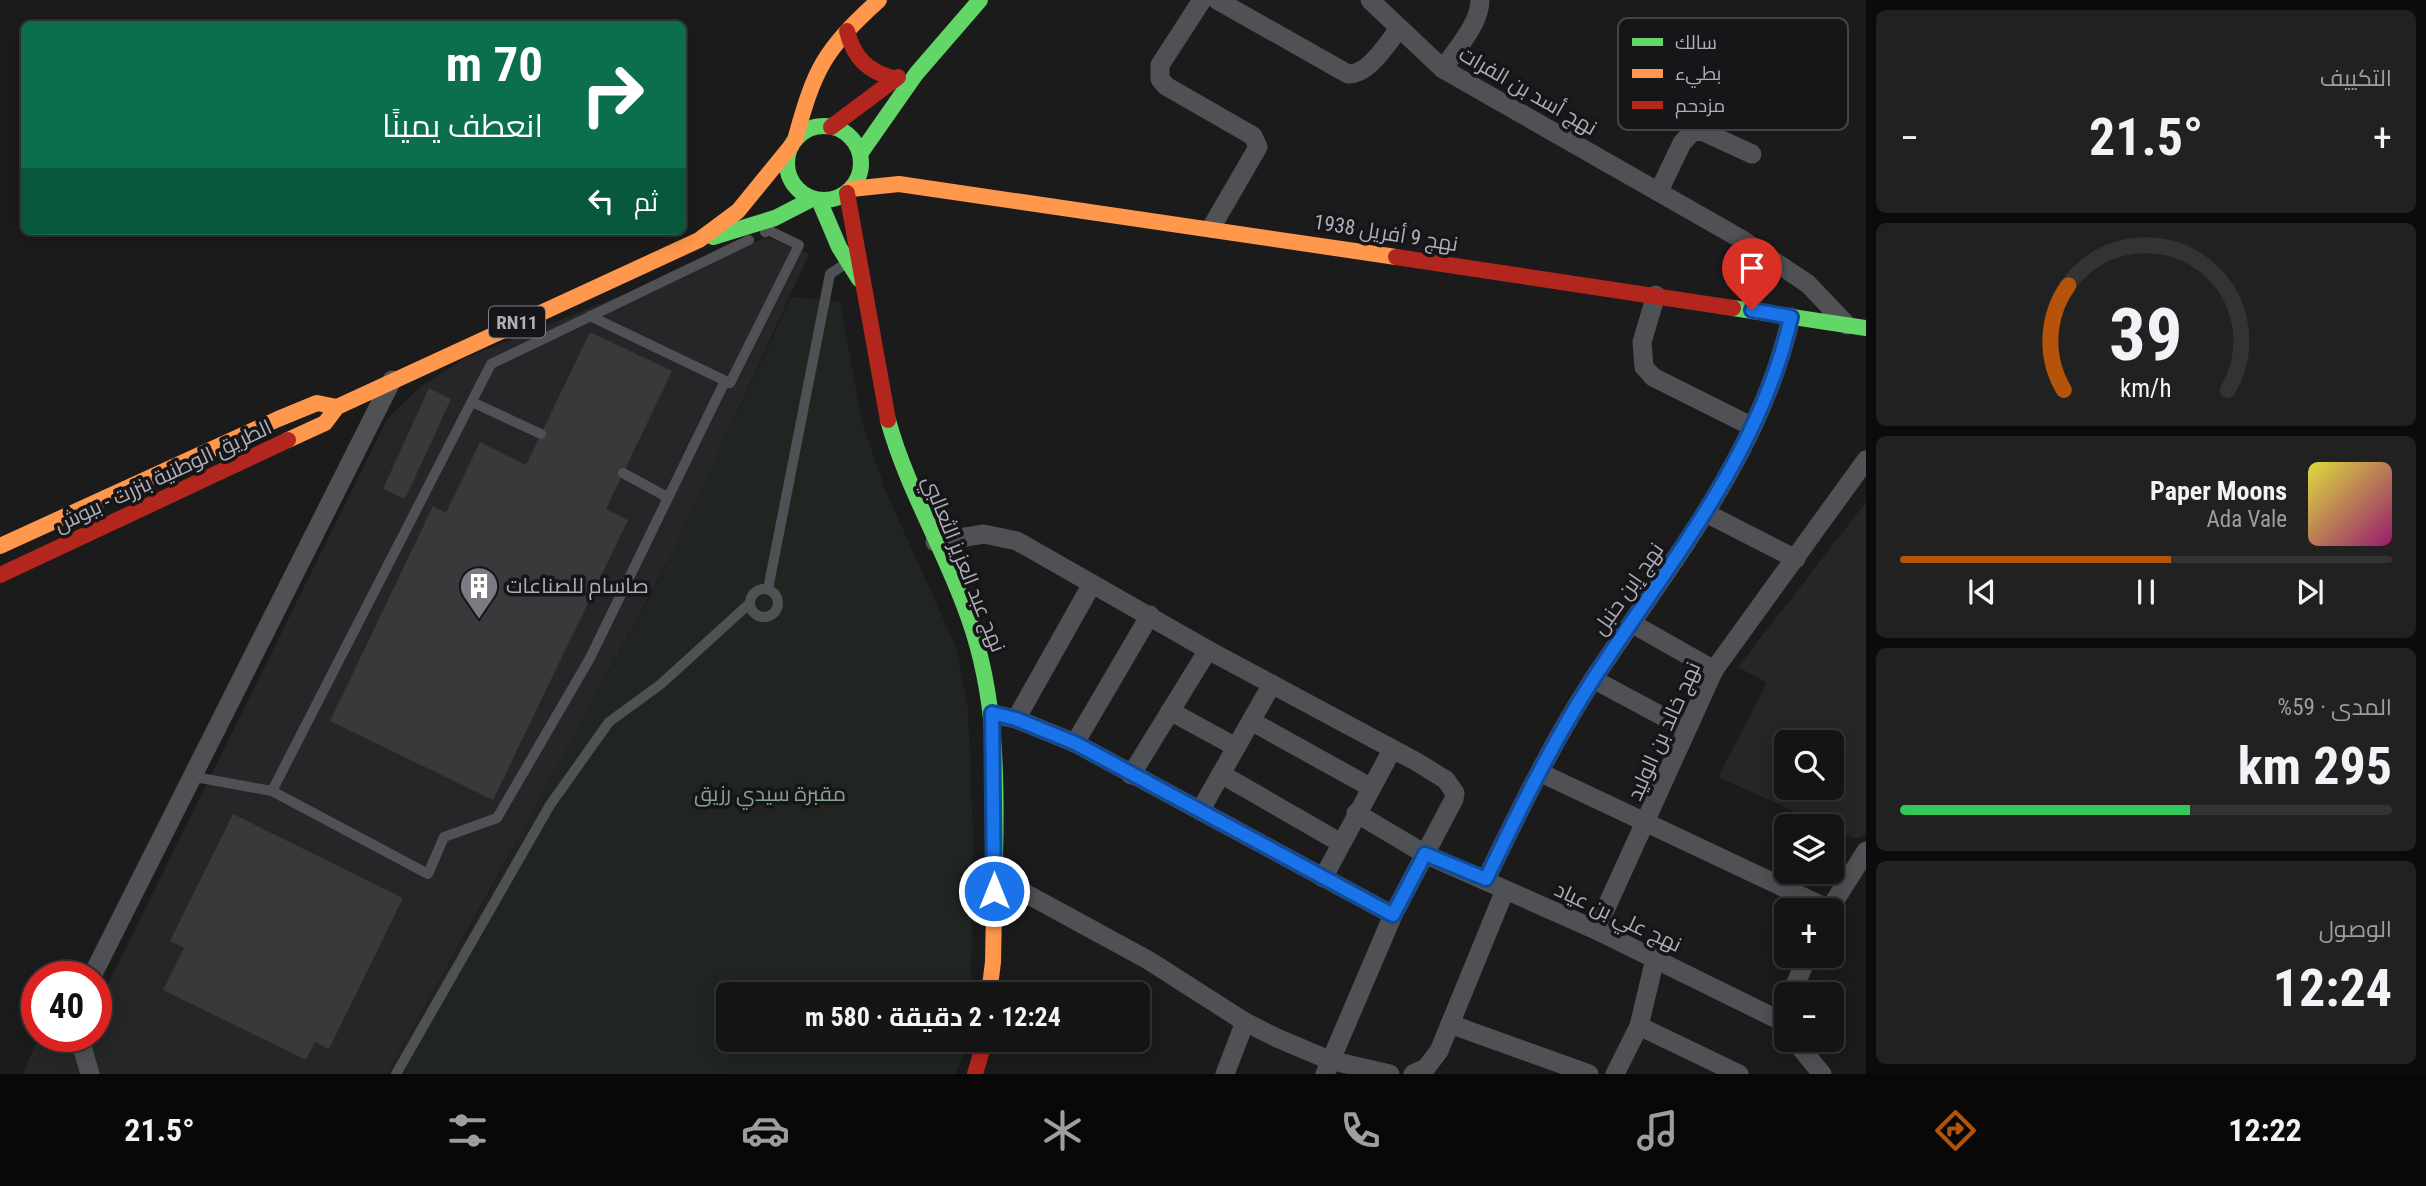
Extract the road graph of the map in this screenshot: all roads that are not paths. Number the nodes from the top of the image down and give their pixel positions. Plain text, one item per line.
1 (879, 0) edge
2 (980, 0) edge
3 (1202, 0) edge
4 (1217, 0) edge
5 (1370, 0) edge
6 (1480, 0) edge
7 (1399, 29) junction
8 (847, 31) junction
9 (929, 53) junction
10 (1443, 69) junction
11 (813, 77) junction
12 (895, 79) junction
13 (828, 126) junction
14 (793, 143) junction
15 (1752, 155) dead end
16 (861, 157) junction
17 (899, 184) junction
18 (849, 191) junction
19 (1658, 191) junction
20 (816, 200) junction
21 (1211, 228) junction
22 (699, 240) junction
23 (849, 263) junction
24 (861, 281) junction
25 (1656, 295) junction
26 (590, 316) junction
27 (1791, 317) junction
28 (1856, 327) edge
29 (393, 380) junction
30 (726, 381) junction
31 (472, 402) junction
32 (337, 407) junction
33 (1751, 426) junction
34 (541, 435) dead end
35 (1866, 460) edge
36 (623, 473) dead end
37 (667, 497) junction
38 (1706, 513) junction
39 (935, 542) junction
40 (0, 546) edge
41 (1796, 559) junction
42 (0, 575) edge
43 (1092, 584) junction
44 (768, 589) junction
45 (750, 603) junction
46 (1150, 615) junction
47 (1633, 624) junction
48 (1208, 650) junction
49 (1714, 670) junction
50 (1593, 679) junction
51 (1272, 684) junction
52 (1170, 711) junction
53 (992, 713) junction
54 (1016, 719) junction
55 (1251, 721) junction
56 (1686, 729) junction
57 (1075, 743) junction
58 (1236, 747) junction
59 (1392, 750) junction
60 (1221, 774) junction
61 (1541, 774) junction
62 (1131, 775) junction
63 (195, 777) junction
64 (1370, 788) junction
65 (272, 791) junction
66 (1200, 811) junction
67 (1356, 813) junction
68 (1646, 824) junction
69 (1341, 843) junction
70 (1866, 851) edge
71 (1425, 854) junction
72 (1323, 878) junction
73 (1486, 879) junction
74 (1505, 890) junction
75 (994, 891) junction
76 (1805, 898) edge
77 (1837, 898) edge
78 (1393, 915) junction
79 (1595, 930) junction
80 (1655, 959) junction
81 (100, 961) edge
82 (990, 982) edge
83 (1774, 1013) edge
84 (1245, 1023) junction
85 (1450, 1024) junction
86 (1639, 1026) junction
87 (84, 1052) edge
88 (981, 1052) edge
89 (1804, 1052) edge
90 (1327, 1067) edge
91 (90, 1074) edge
92 (396, 1074) edge
93 (975, 1074) edge
94 (1225, 1074) edge
95 (1390, 1074) edge
96 (1413, 1074) edge
97 (1589, 1074) edge
98 (1615, 1074) edge
99 (1739, 1074) edge
100 (1822, 1074) edge

1 - 8 street
2 - 9 street, RN11
3 - 21 street
4 - 7 street
5 - 7 street, نهج أسد بن الفرات
6 - 10 street
7 - 10 street, نهج أسد بن الفرات
8 - 11 street
8 - 12 street
9 - 12 street, RN11
9 - 16 street, RN11
10 - 19 street, نهج أسد بن الفرات
11 - 13 street
11 - 14 street
12 - 13 street, RN11
13 - 14 street, RN11
13 - 16 street
14 - 20 street
14 - 22 street, الطريق الوطنية بنزرت - ببوش / RN11
15 - 19 street
16 - 17 street
16 - 18 street, RN11
17 - 18 street
17 - 21 street, نهج 9 أفريل 1938
18 - 20 street, RN11
18 - 24 street
19 - 28 street, نهج أسد بن الفرات
20 - 22 street, الطريق الوطنية بنزرت - ببوش / RN11
20 - 23 street
21 - 25 street, نهج 9 أفريل 1938
22 - 29 street, الطريق الوطنية بنزرت - ببوش / RN11
23 - 24 street
23 - 44 lane
24 - 39 street, نهج عبد العزيز الثعالبي
25 - 27 street, نهج 9 أفريل 1938
25 - 33 street
26 - 30 lane
26 - 30 lane
26 - 31 lane
27 - 28 street, نهج 9 أفريل 1938
27 - 33 street, نهج إبن حنبل
29 - 32 street, الطريق الوطنية بنزرت - ببوش / RN11
29 - 63 street
30 - 37 lane
31 - 34 lane
31 - 65 lane
32 - 40 street, الطريق الوطنية بنزرت - ببوش / RN11
32 - 42 street, الطريق الوطنية بنزرت - ببوش / RN11
33 - 38 street, نهج إبن حنبل
35 - 41 street, نهج خالد بن الوليد
36 - 37 lane
37 - 65 lane
38 - 41 street
38 - 47 street, نهج إبن حنبل
39 - 43 street
39 - 53 street, نهج عبد العزيز الثعالبي
41 - 49 street, نهج خالد بن الوليد
43 - 46 street
43 - 54 street
44 - 45 lane
44 - 45 lane
45 - 92 lane
46 - 48 street
46 - 57 street
47 - 49 street
47 - 50 street, نهج إبن حنبل
48 - 51 street
48 - 52 street
49 - 56 street, نهج خالد بن الوليد
50 - 56 street
50 - 61 street, نهج إبن حنبل
51 - 55 street
51 - 59 street
52 - 58 street
52 - 62 street
53 - 54 street
53 - 75 street, نهج عبد العزيز الثعالبي
54 - 57 street
55 - 58 street
55 - 64 street
56 - 68 street, نهج خالد بن الوليد
57 - 62 street
58 - 60 street
59 - 64 street
59 - 71 street
60 - 66 street
60 - 69 street
61 - 68 street
61 - 73 street, نهج إبن حنبل
62 - 66 street
63 - 65 lane
63 - 81 street
64 - 67 street
66 - 72 street
67 - 69 street
67 - 71 street, نهج علي بن عياد
68 - 76 street
68 - 79 street, نهج خالد بن الوليد
69 - 72 street
70 - 77 street
71 - 73 street, نهج علي بن عياد
71 - 78 street
72 - 78 street
73 - 74 street, نهج علي بن عياد
74 - 79 street, نهج علي بن عياد
74 - 85 street
75 - 82 street, نهج عبد العزيز الثعالبي
75 - 84 street
78 - 90 street
79 - 80 street, نهج علي بن عياد
80 - 83 street, نهج علي بن عياد
80 - 86 street
84 - 90 street
84 - 94 street
85 - 96 street
85 - 97 street
86 - 98 street
86 - 99 street
87 - 91 street
88 - 93 street
89 - 100 street
90 - 95 street

